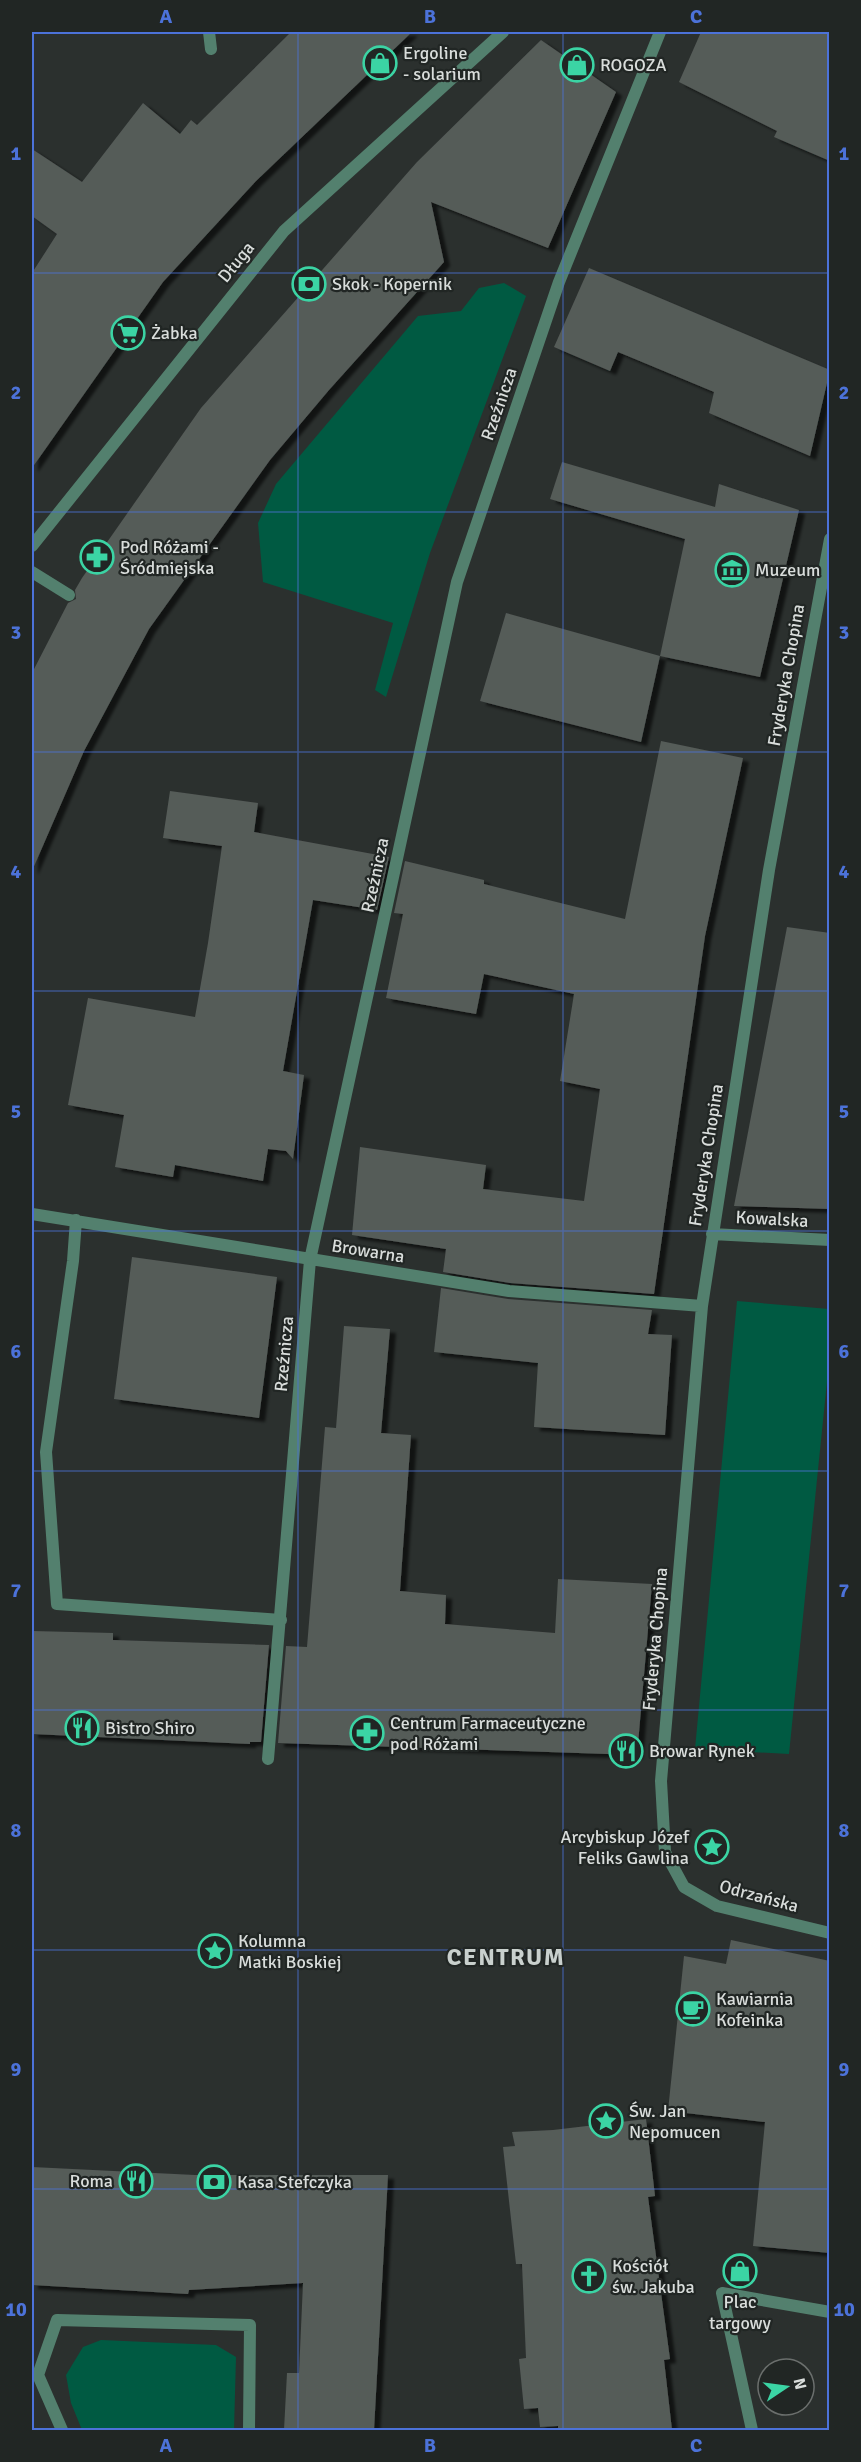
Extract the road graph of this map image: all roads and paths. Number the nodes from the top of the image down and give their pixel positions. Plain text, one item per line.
1 (209, 32) edge
2 (503, 32) edge
3 (660, 32) edge
4 (211, 49) dead end
5 (830, 539) edge
6 (32, 546) edge
7 (32, 572) edge
8 (69, 596) dead end
9 (32, 1214) edge
10 (76, 1220) junction
11 (712, 1234) junction
12 (830, 1240) edge
13 (310, 1260) junction
14 (702, 1306) junction
15 (280, 1620) junction
16 (268, 1759) dead end
17 (661, 1781) joint
18 (830, 1932) edge
19 (830, 2312) edge
20 (62, 2430) edge
21 (249, 2430) edge
22 (752, 2430) edge

1 - 4 street
2 - 6 street, Długa
3 - 13 street, Rzeźnicza
5 - 11 street, Fryderyka Chopina
7 - 8 street
9 - 10 street, Browarna
10 - 13 street, Browarna
10 - 15 street
11 - 12 street, Kowalska
11 - 14 street, Fryderyka Chopina
13 - 14 street, Browarna
13 - 15 street, Rzeźnicza
14 - 17 street, Fryderyka Chopina
15 - 16 street, Rzeźnicza
17 - 18 street, Odrzańska
19 - 22 street
20 - 21 street

